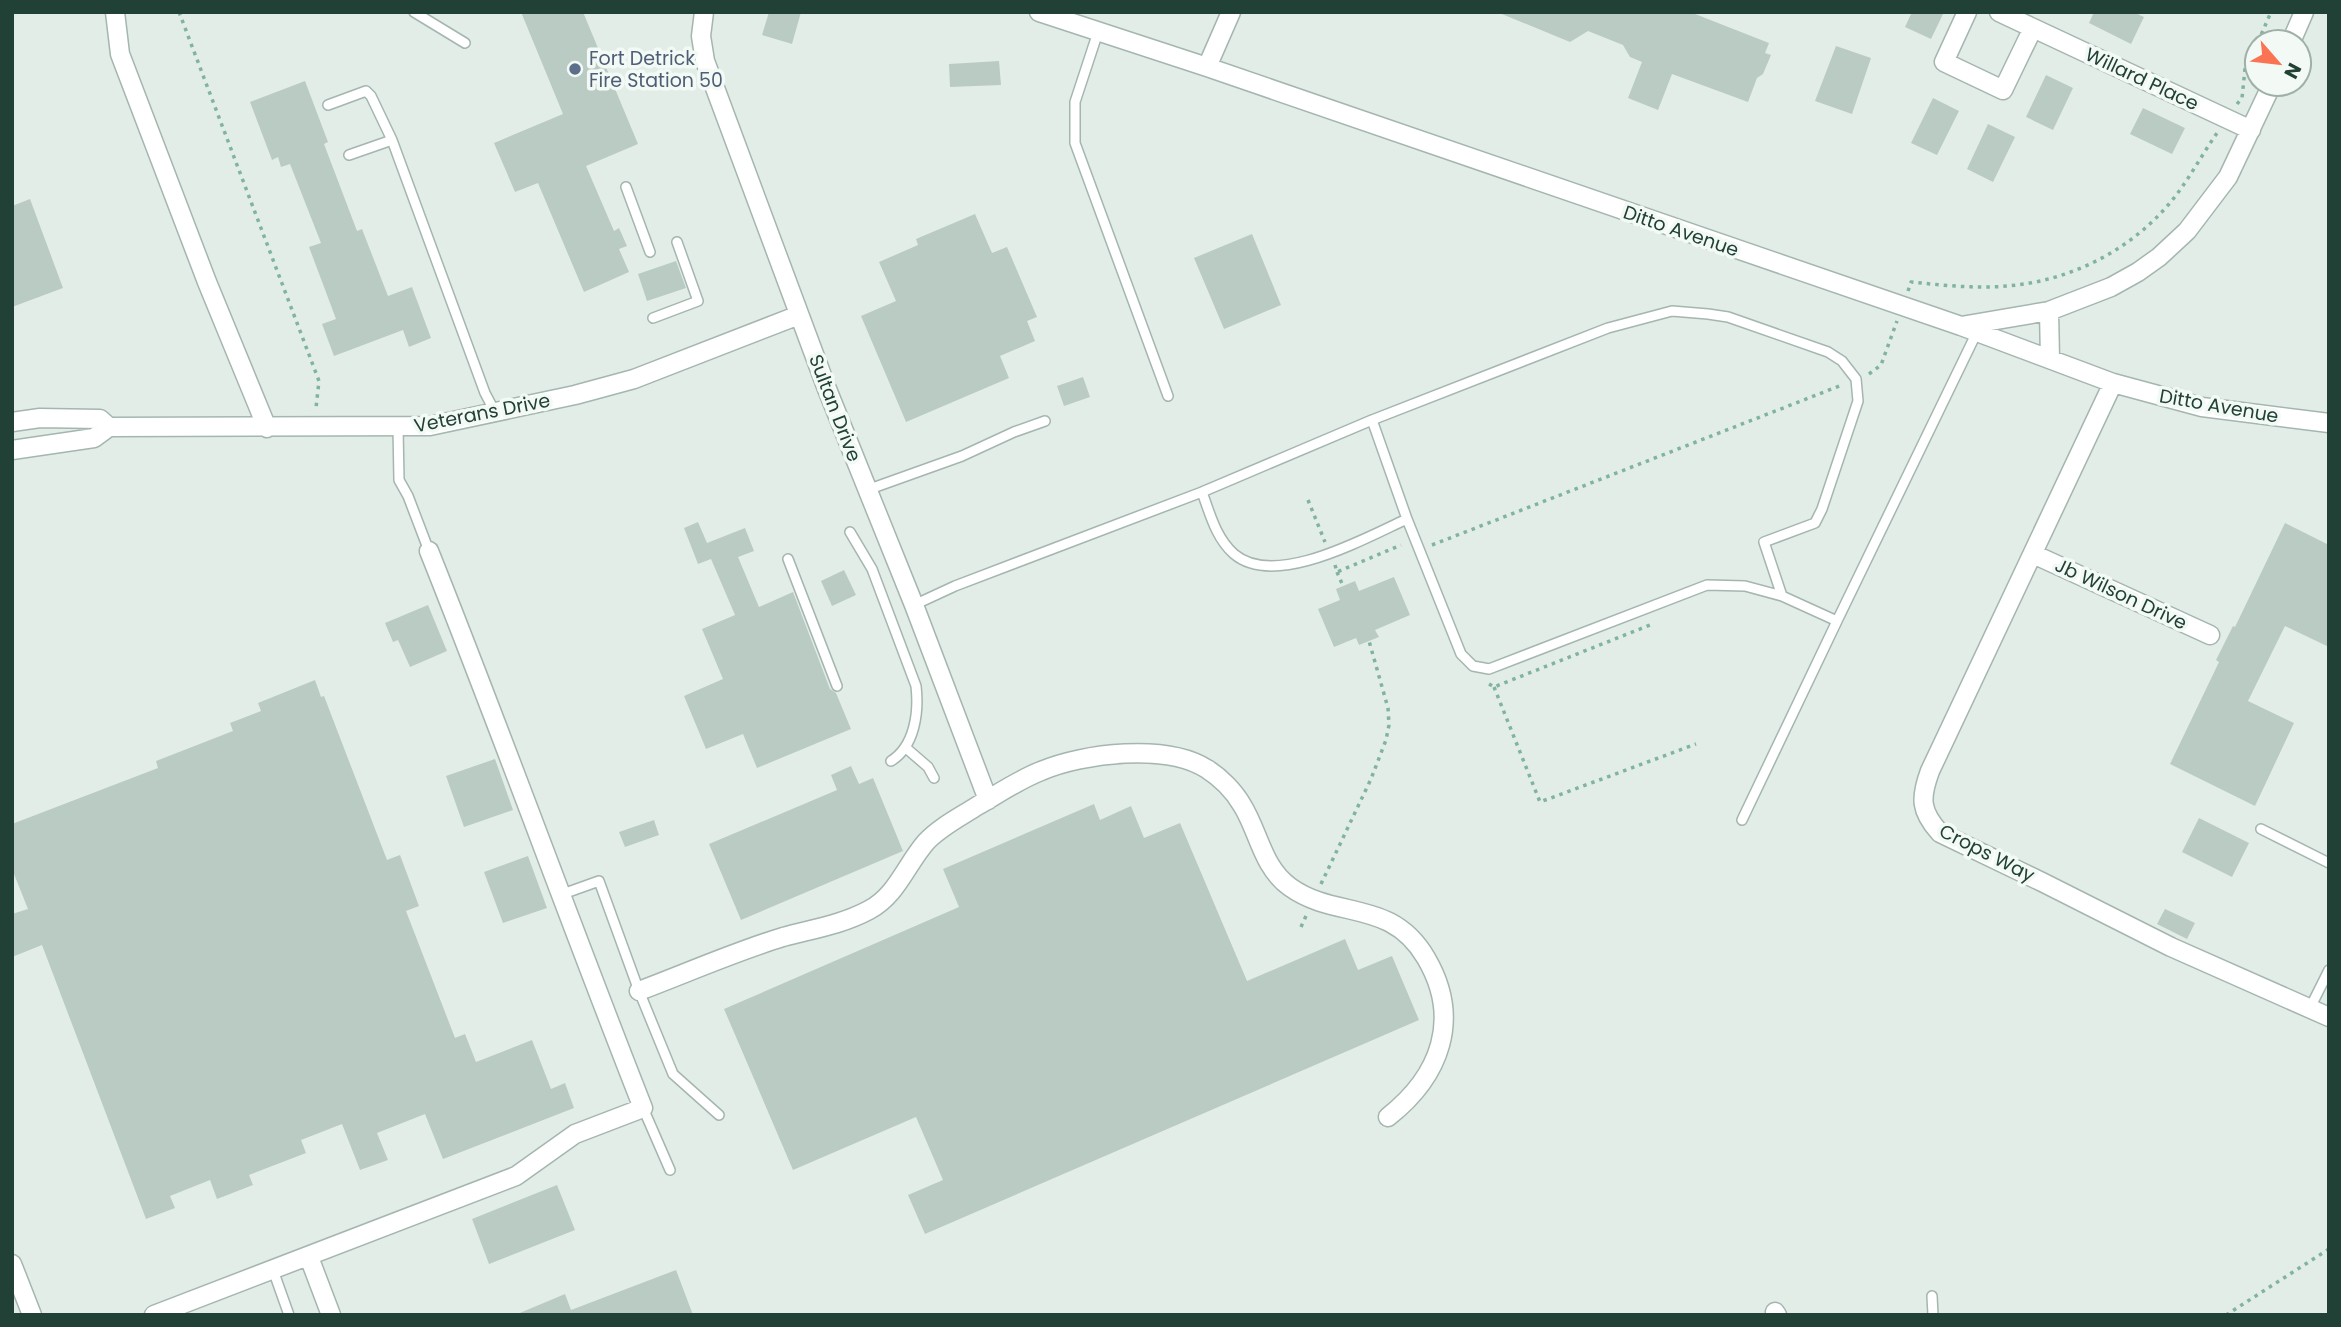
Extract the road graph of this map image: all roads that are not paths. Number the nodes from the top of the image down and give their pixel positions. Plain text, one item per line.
1 (115, 12) edge
2 (414, 12) edge
3 (704, 12) edge
4 (1039, 12) edge
5 (1231, 12) edge
6 (1967, 12) edge
7 (1999, 12) edge
8 (2033, 28) junction
9 (1098, 32) junction
10 (465, 43) dead end
11 (1207, 67) junction
12 (2266, 98) edge
13 (328, 105) dead end
14 (2251, 130) junction
15 (392, 140) junction
16 (349, 155) dead end
17 (626, 187) dead end
18 (677, 242) dead end
19 (650, 252) dead end
20 (2049, 311) junction
21 (799, 315) junction
22 (653, 318) dead end
23 (1969, 329) junction
24 (2050, 359) junction
25 (2113, 383) junction
26 (1168, 396) dead end
27 (495, 412) junction
28 (1372, 420) junction
29 (1045, 421) dead end
30 (12, 422) edge
31 (2329, 423) edge
32 (109, 426) junction
33 (267, 428) junction
34 (398, 428) junction
35 (12, 450) edge
36 (867, 490) junction
37 (1202, 492) junction
38 (1407, 519) junction
39 (850, 532) dead end
40 (429, 551) joint
41 (2033, 554) junction
42 (789, 559) dead end
43 (1782, 596) junction
44 (914, 605) junction
45 (1837, 621) junction
46 (2210, 635) dead end
47 (837, 686) dead end
48 (906, 748) junction
49 (891, 761) dead end
50 (934, 778) dead end
51 (988, 800) junction
52 (1742, 820) dead end
53 (2261, 829) dead end
54 (2329, 863) edge
55 (560, 895) junction
56 (2329, 970) edge
57 (639, 991) junction
58 (2310, 1008) junction
59 (2329, 1017) edge
60 (643, 1108) junction
61 (719, 1115) dead end
62 (1388, 1117) dead end
63 (670, 1170) dead end
64 (309, 1257) junction
65 (12, 1264) edge
66 (273, 1270) junction
67 (1932, 1296) dead end
68 (32, 1315) edge
69 (154, 1315) edge
70 (289, 1315) edge
71 (331, 1315) edge
72 (1933, 1315) edge

1 - 33 street
2 - 10 lane
3 - 21 street, Sultan Drive
4 - 9 street, Ditto Avenue
5 - 11 street
6 - 8 street
7 - 8 street, Willard Place
8 - 14 street, Willard Place
9 - 11 street, Ditto Avenue
9 - 26 lane
11 - 23 street, Ditto Avenue
12 - 14 street
13 - 15 lane
14 - 20 street
15 - 16 lane
15 - 27 lane
17 - 19 lane
18 - 22 lane
20 - 23 street
20 - 24 street
21 - 27 street, Veterans Drive
21 - 36 street, Sultan Drive
23 - 24 street, Ditto Avenue
23 - 45 lane
24 - 25 street, Ditto Avenue
25 - 31 street, Ditto Avenue
25 - 41 street, Crops Way
27 - 34 street, Veterans Drive
28 - 37 lane
28 - 38 lane
28 - 43 lane
29 - 36 lane
30 - 32 street, Veterans Drive
32 - 33 street, Veterans Drive
32 - 35 street, Veterans Drive
33 - 34 street, Veterans Drive
34 - 40 lane
36 - 44 street, Sultan Drive
37 - 38 lane
37 - 44 lane
38 - 43 lane
39 - 48 lane
40 - 55 street
41 - 46 street, Jb Wilson Drive
41 - 58 street, Crops Way
42 - 47 lane
43 - 45 lane
44 - 51 street, Sultan Drive
45 - 52 lane
48 - 49 lane
48 - 50 lane
51 - 57 street
51 - 62 street
53 - 54 lane
55 - 57 lane
55 - 60 street
56 - 58 lane
57 - 61 lane
58 - 59 street, Crops Way
60 - 63 lane
60 - 64 street
64 - 66 street
64 - 71 street
65 - 68 street
66 - 69 street
66 - 70 lane
67 - 72 lane

